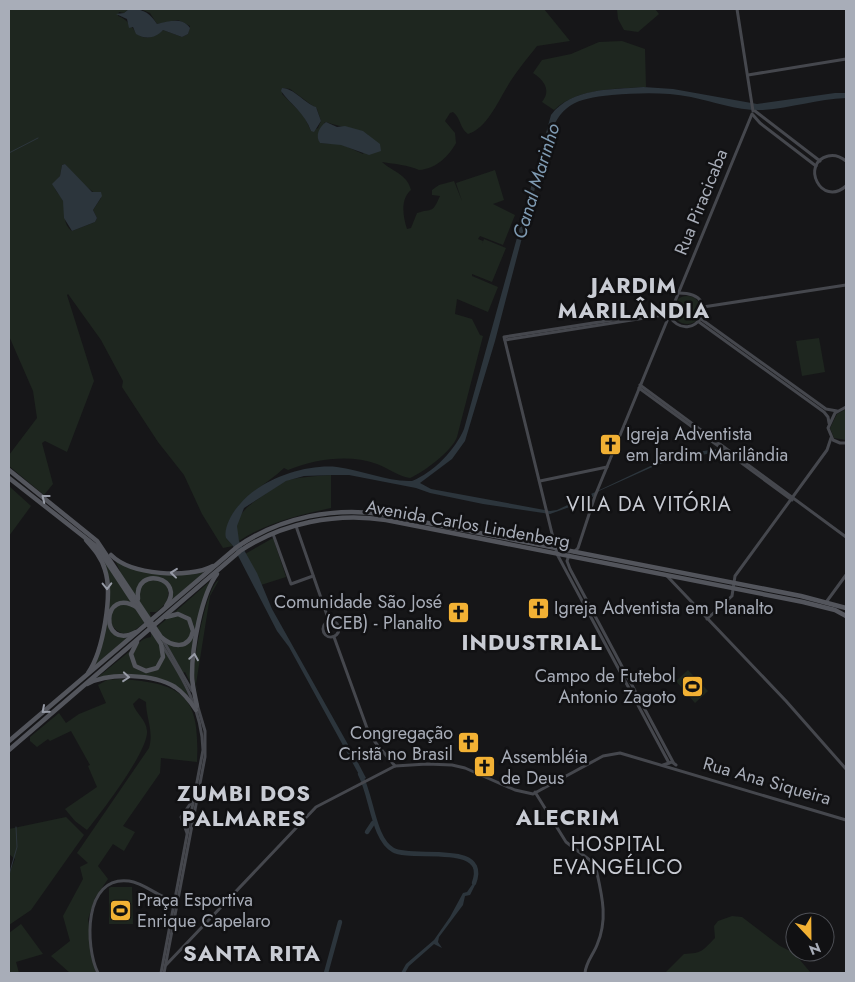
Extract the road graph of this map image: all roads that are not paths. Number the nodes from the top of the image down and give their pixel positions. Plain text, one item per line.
1 (737, 9) edge
2 (846, 59) edge
3 (748, 75) junction
4 (753, 112) junction
5 (820, 161) junction
6 (846, 161) edge
7 (816, 166) junction
8 (846, 186) edge
9 (846, 285) edge
10 (678, 293) junction
11 (703, 307) junction
12 (670, 314) junction
13 (700, 320) junction
14 (640, 387) junction
15 (817, 405) junction
16 (846, 407) edge
17 (837, 411) junction
18 (829, 423) junction
19 (831, 438) junction
20 (840, 443) junction
21 (846, 443) edge
22 (827, 450) junction
23 (608, 467) junction
24 (9, 470) edge
25 (9, 478) edge
26 (540, 481) junction
27 (793, 499) junction
28 (295, 523) junction
29 (76, 531) junction
30 (91, 534) junction
31 (273, 534) junction
32 (846, 537) edge
33 (243, 546) junction
34 (556, 548) junction
35 (575, 551) junction
36 (234, 553) junction
37 (568, 553) junction
38 (558, 554) junction
39 (220, 561) junction
40 (225, 563) junction
41 (118, 573) junction
42 (666, 575) junction
43 (846, 575) edge
44 (313, 576) junction
45 (734, 586) junction
46 (827, 602) junction
47 (140, 607) junction
48 (846, 608) edge
49 (846, 616) edge
50 (160, 617) junction
51 (707, 620) junction
52 (329, 621) junction
53 (145, 630) junction
54 (161, 637) junction
55 (334, 637) junction
56 (161, 644) junction
57 (182, 673) junction
58 (81, 680) junction
59 (80, 688) junction
60 (196, 708) junction
61 (9, 741) edge
62 (9, 750) edge
63 (671, 765) junction
64 (395, 766) junction
65 (846, 769) edge
66 (535, 792) junction
67 (196, 794) junction
68 (194, 818) junction
69 (846, 820) edge
70 (190, 821) junction
71 (183, 822) junction
72 (187, 836) junction
73 (175, 901) junction
74 (166, 955) junction
75 (174, 956) junction
76 (166, 965) junction
77 (98, 973) edge
78 (163, 973) edge
79 (585, 973) edge

1 - 3 street
2 - 3 street
3 - 4 street
4 - 5 street
4 - 7 street
4 - 10 street, Rua Piracicaba
5 - 6 street
5 - 7 street
7 - 8 street
9 - 11 street
10 - 11 street
10 - 12 street, Rua Piracicaba
11 - 13 street
12 - 13 street
12 - 14 street, Rua Piracicaba
12 - 26 street
13 - 15 street
14 - 23 street, Rua Piracicaba
14 - 27 street
15 - 17 street
15 - 18 street
16 - 17 street
17 - 18 street
18 - 19 street
19 - 20 street
19 - 22 street
20 - 21 street
20 - 22 street
22 - 27 street
23 - 26 street
23 - 35 street, Rua Piracicaba
30 -> 24 main road
25 - 29 main road
26 - 34 street
27 - 32 street
27 - 45 street
28 - 31 main road, Avenida Carlos Lindenberg
28 - 33 main road, Avenida Carlos Lindenberg
28 - 34 main road, Avenida Carlos Lindenberg
28 - 38 main road, Avenida Carlos Lindenberg
28 - 44 street
29 - 41 main road
29 -> 58 main road
39 -> 30 main road
30 - 41 main road
31 - 33 main road, Avenida Carlos Lindenberg
31 - 44 street
33 - 36 main road, Avenida Carlos Lindenberg
34 - 37 main road, Avenida Carlos Lindenberg
34 - 38 street
35 - 37 main road, Avenida Carlos Lindenberg
35 - 45 main road, Avenida Carlos Lindenberg
36 - 39 main road, Avenida Carlos Lindenberg
36 - 40 main road, Avenida Carlos Lindenberg
37 - 38 main road, Avenida Carlos Lindenberg
37 - 42 main road, Avenida Carlos Lindenberg
37 - 63 street
38 - 63 street
39 - 50 main road, Avenida Carlos Lindenberg
40 - 50 main road, Avenida Carlos Lindenberg
60 -> 40 main road
41 - 47 main road
42 - 45 main road, Avenida Carlos Lindenberg
42 - 51 street
43 - 46 street
44 - 52 street
45 - 46 main road, Avenida Carlos Lindenberg
45 - 49 main road, Avenida Carlos Lindenberg
45 - 51 street
46 - 48 main road, Avenida Carlos Lindenberg
47 - 50 main road
47 - 53 main road
47 - 54 main road
47 - 56 main road
50 - 53 main road, Avenida Carlos Lindenberg
50 - 54 main road
51 - 65 street
52 - 55 street
52 - 55 street
53 - 56 main road
53 - 58 main road, Avenida Carlos Lindenberg
53 - 59 main road, Avenida Carlos Lindenberg
54 - 57 street
55 - 64 street
56 - 57 street
57 - 60 street
58 -> 61 main road, Avenida Carlos Lindenberg
59 -> 60 main road
59 - 62 main road, Avenida Carlos Lindenberg
60 - 67 street
60 - 68 street
63 - 66 street, Rua Ana Siqueira
63 - 69 street, Rua Ana Siqueira
64 - 66 street
64 - 75 street
66 - 79 street
67 - 70 street
67 - 71 street
68 - 70 street
68 - 74 street
70 - 71 street
70 - 72 street
71 - 72 street
72 - 73 street
73 - 74 street
73 - 77 street
74 - 75 street
74 - 76 street
74 - 78 street
75 - 76 street
76 - 78 street

